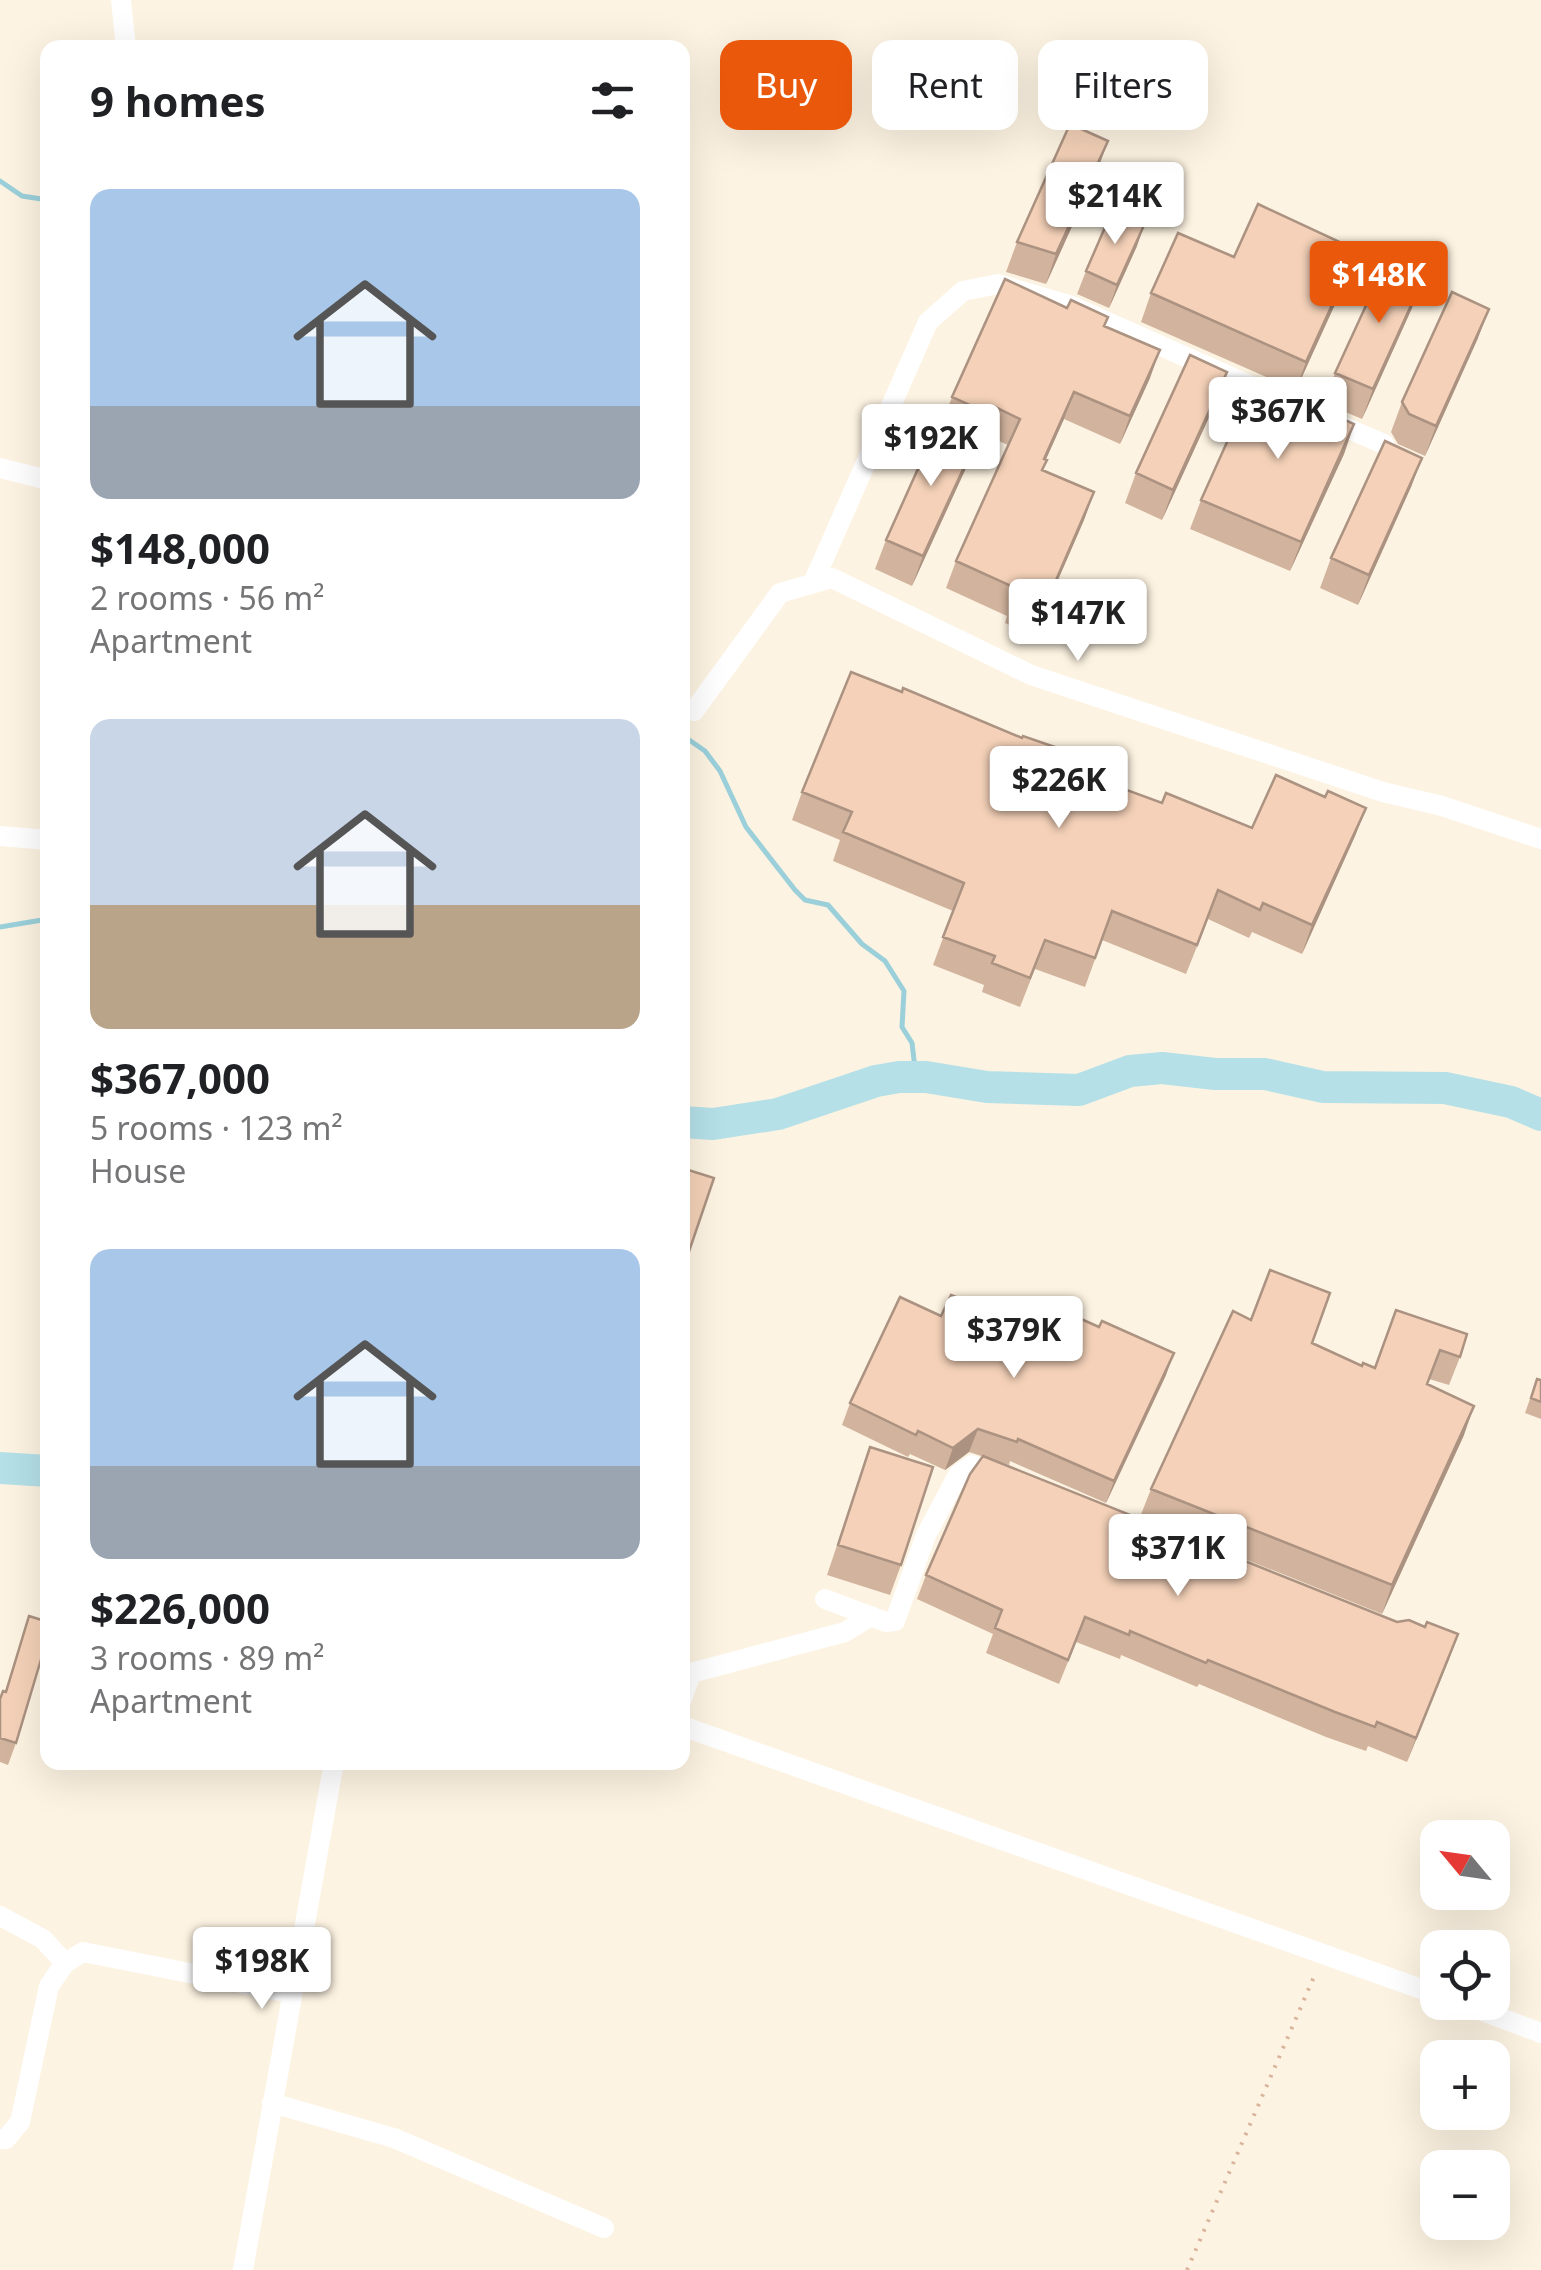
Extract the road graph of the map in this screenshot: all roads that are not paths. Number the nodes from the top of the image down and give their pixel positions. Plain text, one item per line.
1 (121, 0) edge
2 (125, 40) edge
3 (1384, 444) edge
4 (0, 468) edge
5 (40, 478) edge
6 (813, 584) junction
7 (694, 711) dead end
8 (0, 836) edge
9 (40, 839) edge
10 (1541, 839) edge
11 (1027, 1486) edge
12 (825, 1599) dead end
13 (871, 1616) junction
14 (690, 1676) edge
15 (690, 1729) edge
16 (333, 1770) edge
17 (0, 1916) edge
18 (65, 1963) junction
19 (1420, 1989) edge
20 (291, 1993) junction
21 (1506, 2020) edge
22 (1541, 2033) edge
23 (272, 2102) junction
24 (0, 2139) edge
25 (604, 2228) dead end
26 (243, 2270) edge

1 - 2 street
3 - 6 street
4 - 5 street
6 - 7 street
6 - 10 street
8 - 9 street
11 - 13 street
12 - 13 street
13 - 14 street
15 - 19 street
16 - 20 street
17 - 18 street
18 - 20 street
18 - 24 street
20 - 23 street
21 - 22 street
23 - 25 street
23 - 26 street

